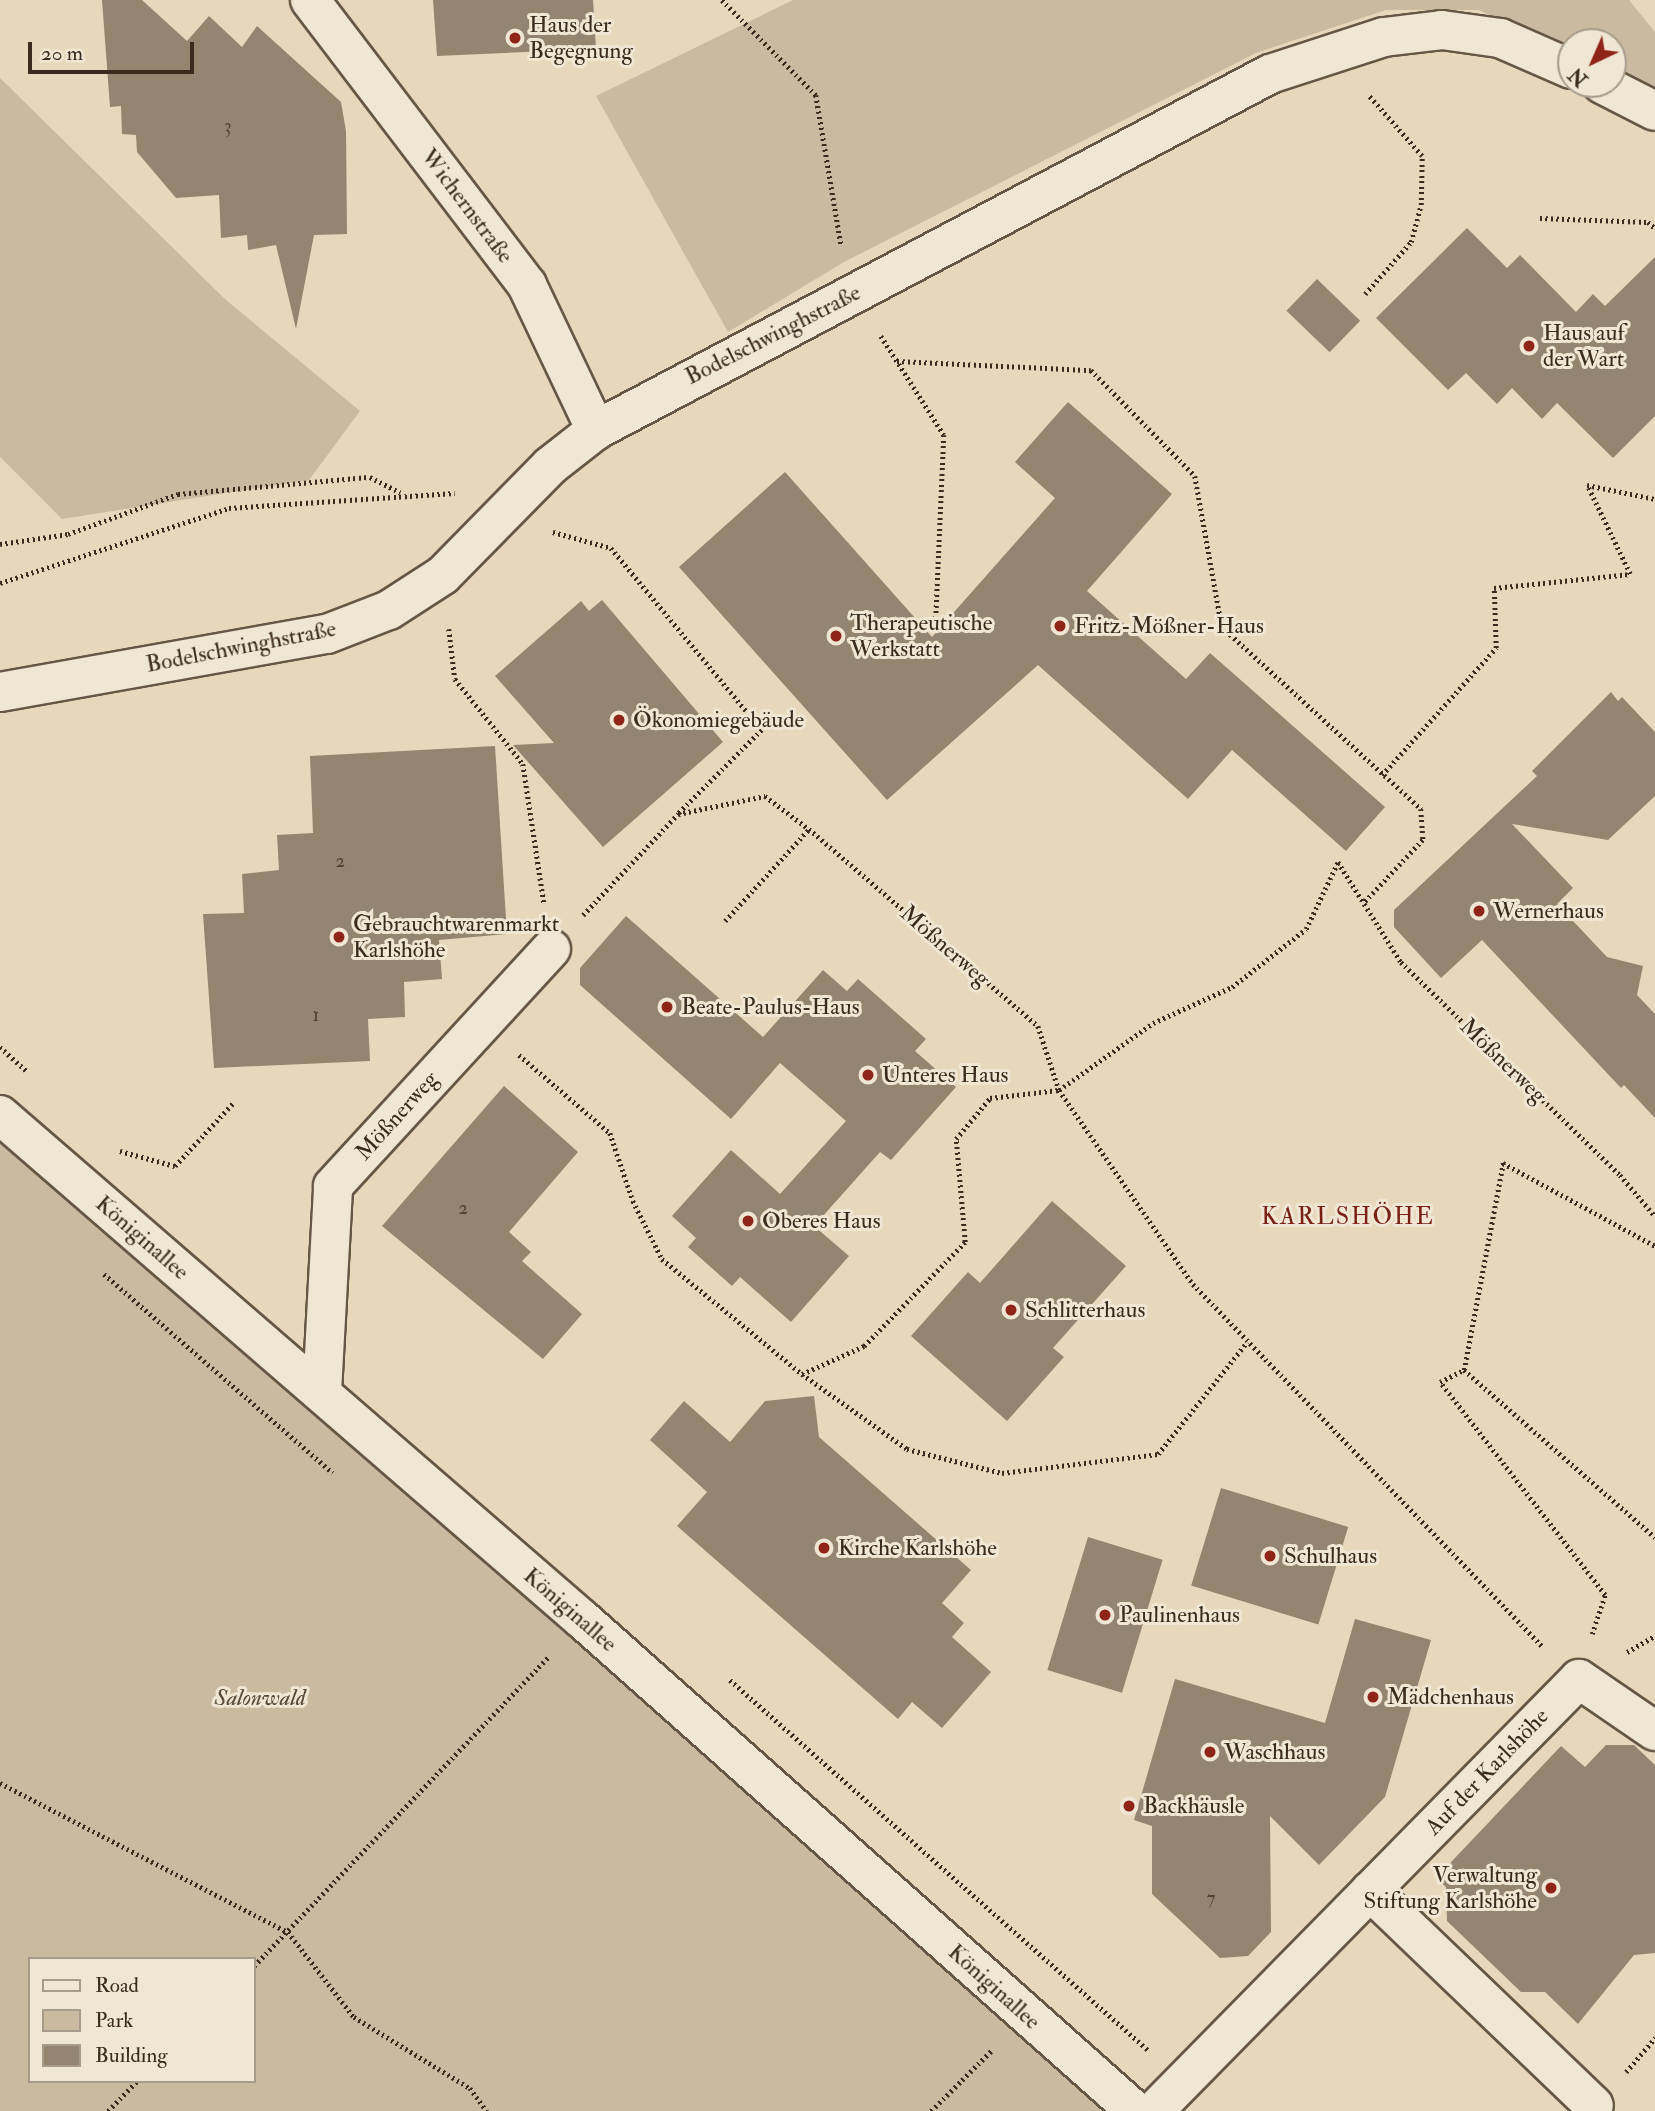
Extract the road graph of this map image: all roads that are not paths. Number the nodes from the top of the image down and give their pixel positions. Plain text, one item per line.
1 (310, 0) edge
2 (1557, 63) edge
3 (1627, 97) edge
4 (1655, 111) edge
5 (596, 430) junction
6 (0, 692) edge
7 (551, 948) road end
8 (0, 1115) edge
9 (322, 1392) junction
10 (1655, 1731) edge
11 (1370, 1891) junction
12 (1594, 2106) dead end
13 (1135, 2111) edge
14 (1154, 2111) edge

1 - 5 street, Wichernstraße
2 - 5 street, Bodelschwinghstraße
3 - 4 street
5 - 6 street, Bodelschwinghstraße
7 - 9 street, Mößnerweg
8 - 9 street, Königinallee
9 - 13 street, Königinallee
10 - 11 street, Auf der Karlshöhe
11 - 12 street
11 - 14 street, Auf der Karlshöhe

